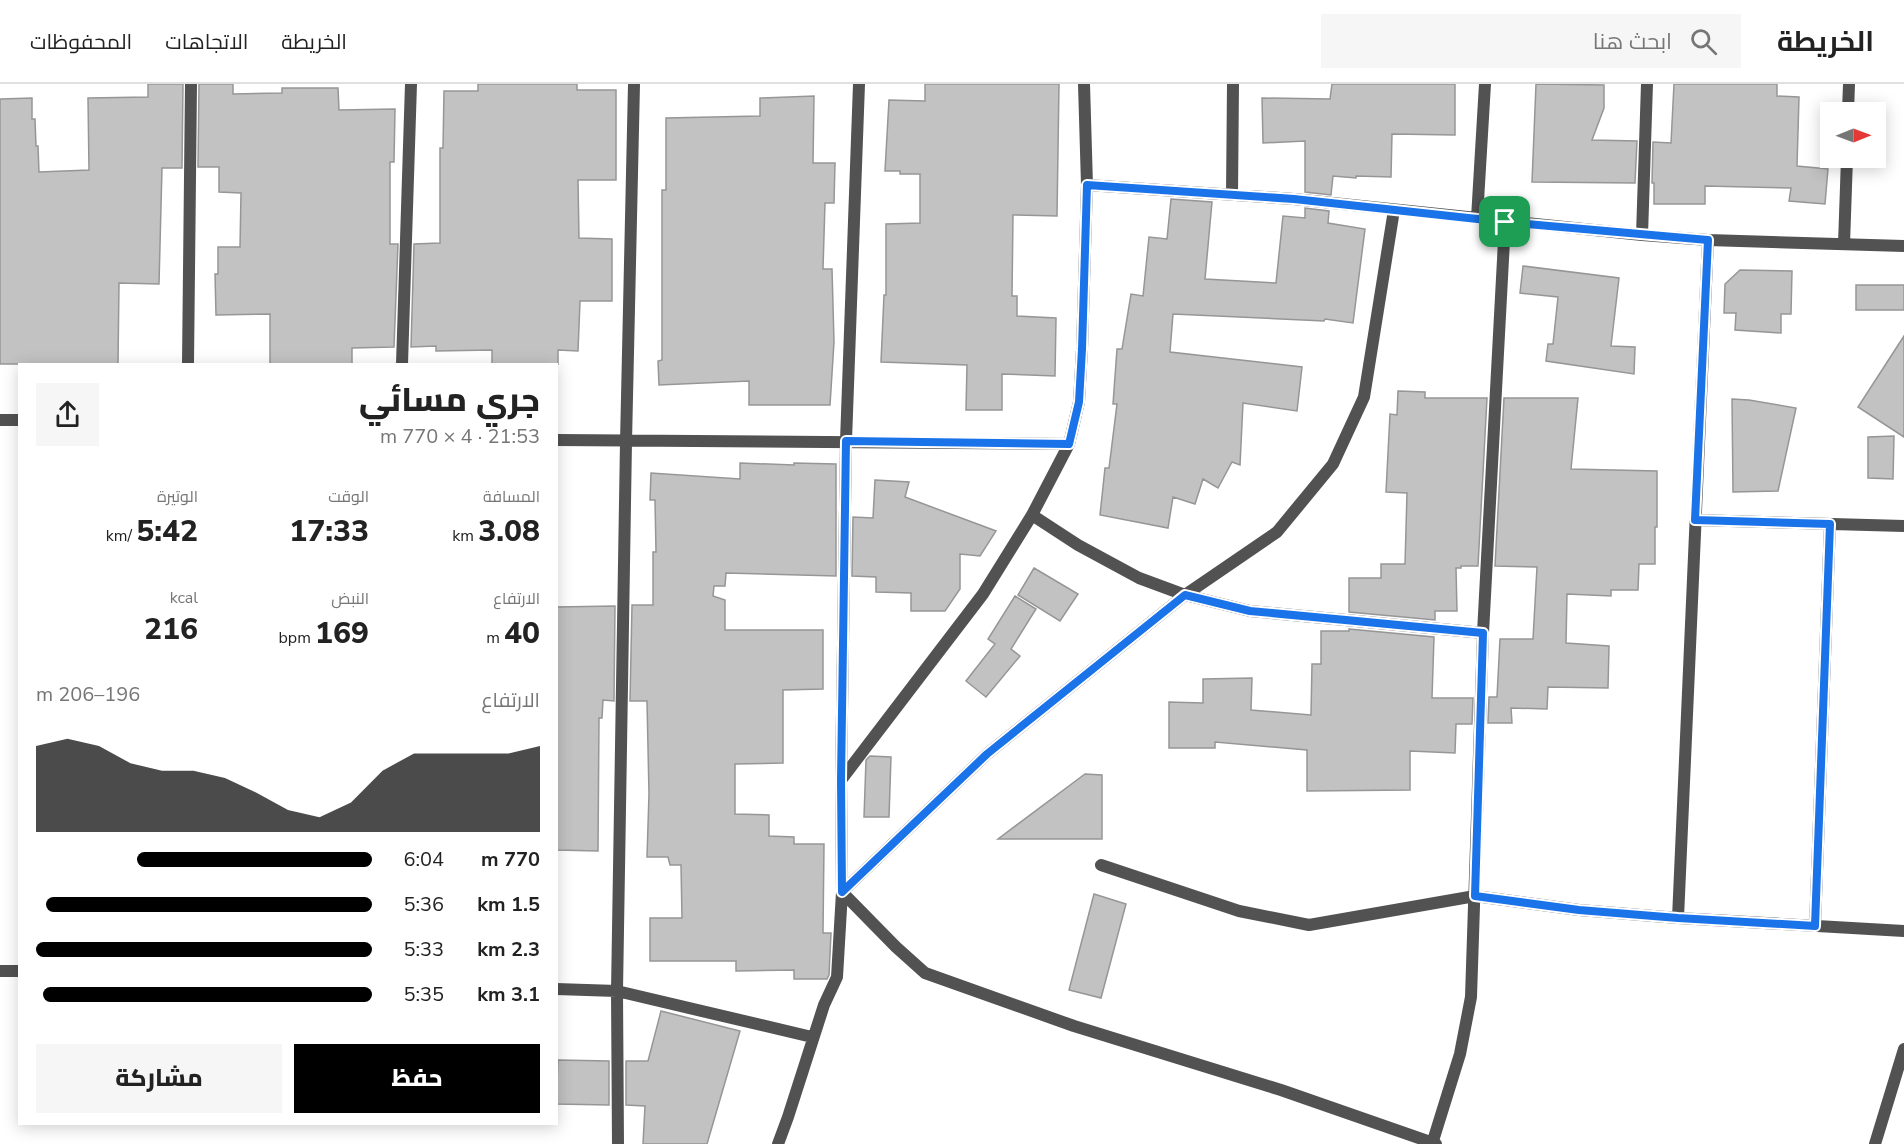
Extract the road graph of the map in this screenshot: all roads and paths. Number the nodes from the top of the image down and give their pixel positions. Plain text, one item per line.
1 (191, 84) edge
2 (411, 84) edge
3 (634, 84) edge
4 (859, 84) edge
5 (1084, 84) edge
6 (1233, 84) edge
7 (1485, 84) edge
8 (1647, 84) edge
9 (1849, 84) edge
10 (1848, 102) edge
11 (1847, 168) edge
12 (1087, 185) junction
13 (1232, 195) junction
14 (1394, 210) junction
15 (1477, 218) junction
16 (1505, 222) junction
17 (1642, 235) junction
18 (1708, 240) junction
19 (1844, 244) junction
20 (1904, 246) edge
21 (188, 363) edge
22 (402, 363) edge
23 (0, 420) edge
24 (18, 420) edge
25 (558, 440) edge
26 (846, 441) junction
27 (626, 442) junction
28 (1069, 444) junction
29 (1032, 515) junction
30 (1695, 520) junction
31 (1830, 524) junction
32 (1904, 526) edge
33 (1185, 595) junction
34 (1483, 633) junction
35 (841, 780) junction
36 (1101, 865) dead end
37 (842, 892) junction
38 (1475, 896) junction
39 (1678, 918) junction
40 (1815, 926) junction
41 (1904, 931) edge
42 (0, 971) edge
43 (18, 971) edge
44 (558, 990) edge
45 (617, 991) junction
46 (813, 1037) junction
47 (1904, 1049) edge
48 (1434, 1143) edge
49 (618, 1144) edge
50 (778, 1144) edge
51 (1875, 1144) edge

1 - 21 street
2 - 22 street
3 - 27 street
4 - 26 street
5 - 12 street
6 - 13 street
7 - 15 street
8 - 17 street
9 - 10 street
11 - 19 street
12 - 13 street
12 - 28 street
13 - 14 street
14 - 15 street
14 - 33 street
15 - 16 street
16 - 17 street
16 - 34 street
17 - 18 street
18 - 19 street
18 - 30 street
19 - 20 street
23 - 24 street
25 - 27 street
26 - 27 street
26 - 28 street
26 - 35 street
27 - 45 street
28 - 29 street
29 - 33 street
29 - 35 street
30 - 31 street
30 - 39 street
31 - 32 street
31 - 40 street
33 - 34 street
33 - 37 street
34 - 38 street
35 - 37 street
36 - 38 street
37 - 46 street
37 - 48 street
38 - 39 street
38 - 48 street
39 - 40 street
40 - 41 street
42 - 43 street
44 - 45 street
45 - 46 street
45 - 49 street
46 - 50 street
47 - 51 street

